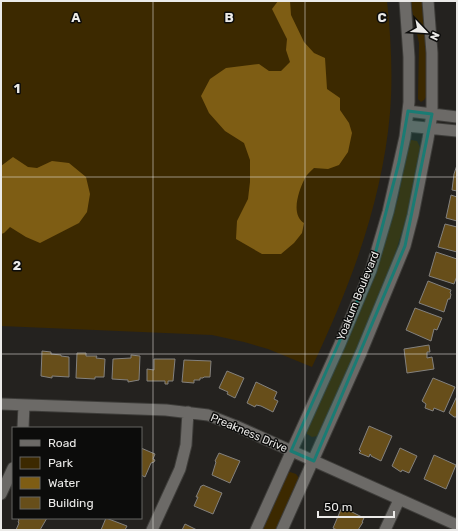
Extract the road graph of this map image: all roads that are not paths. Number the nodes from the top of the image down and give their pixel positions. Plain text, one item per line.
1 (405, 1) edge
2 (428, 1) edge
3 (408, 111) junction
4 (432, 114) junction
5 (457, 117) edge
6 (407, 126) junction
7 (430, 128) junction
8 (457, 131) edge
9 (1, 404) edge
10 (24, 405) junction
11 (188, 412) junction
12 (23, 427) edge
13 (291, 451) junction
14 (314, 461) junction
15 (12, 470) edge
16 (1, 494) edge
17 (399, 500) junction
18 (457, 525) edge
19 (152, 530) edge
20 (256, 530) edge
21 (282, 530) edge
22 (385, 530) edge

1 - 3 street, Yoakum Boulevard
2 - 4 street
3 - 4 street
3 - 6 street, Yoakum Boulevard
4 - 5 street
4 - 7 street
6 - 7 street
6 - 13 street, Yoakum Boulevard
7 - 8 street
7 - 14 street
9 - 10 street, Preakness Drive
10 - 11 street, Preakness Drive
10 - 12 street
11 - 13 street, Preakness Drive
11 - 19 street
13 - 14 street, Preakness Drive
13 - 20 street, Yoakum Boulevard
14 - 17 street, Preakness Drive
14 - 21 street
15 - 16 street
17 - 18 street, Preakness Drive
17 - 22 street

